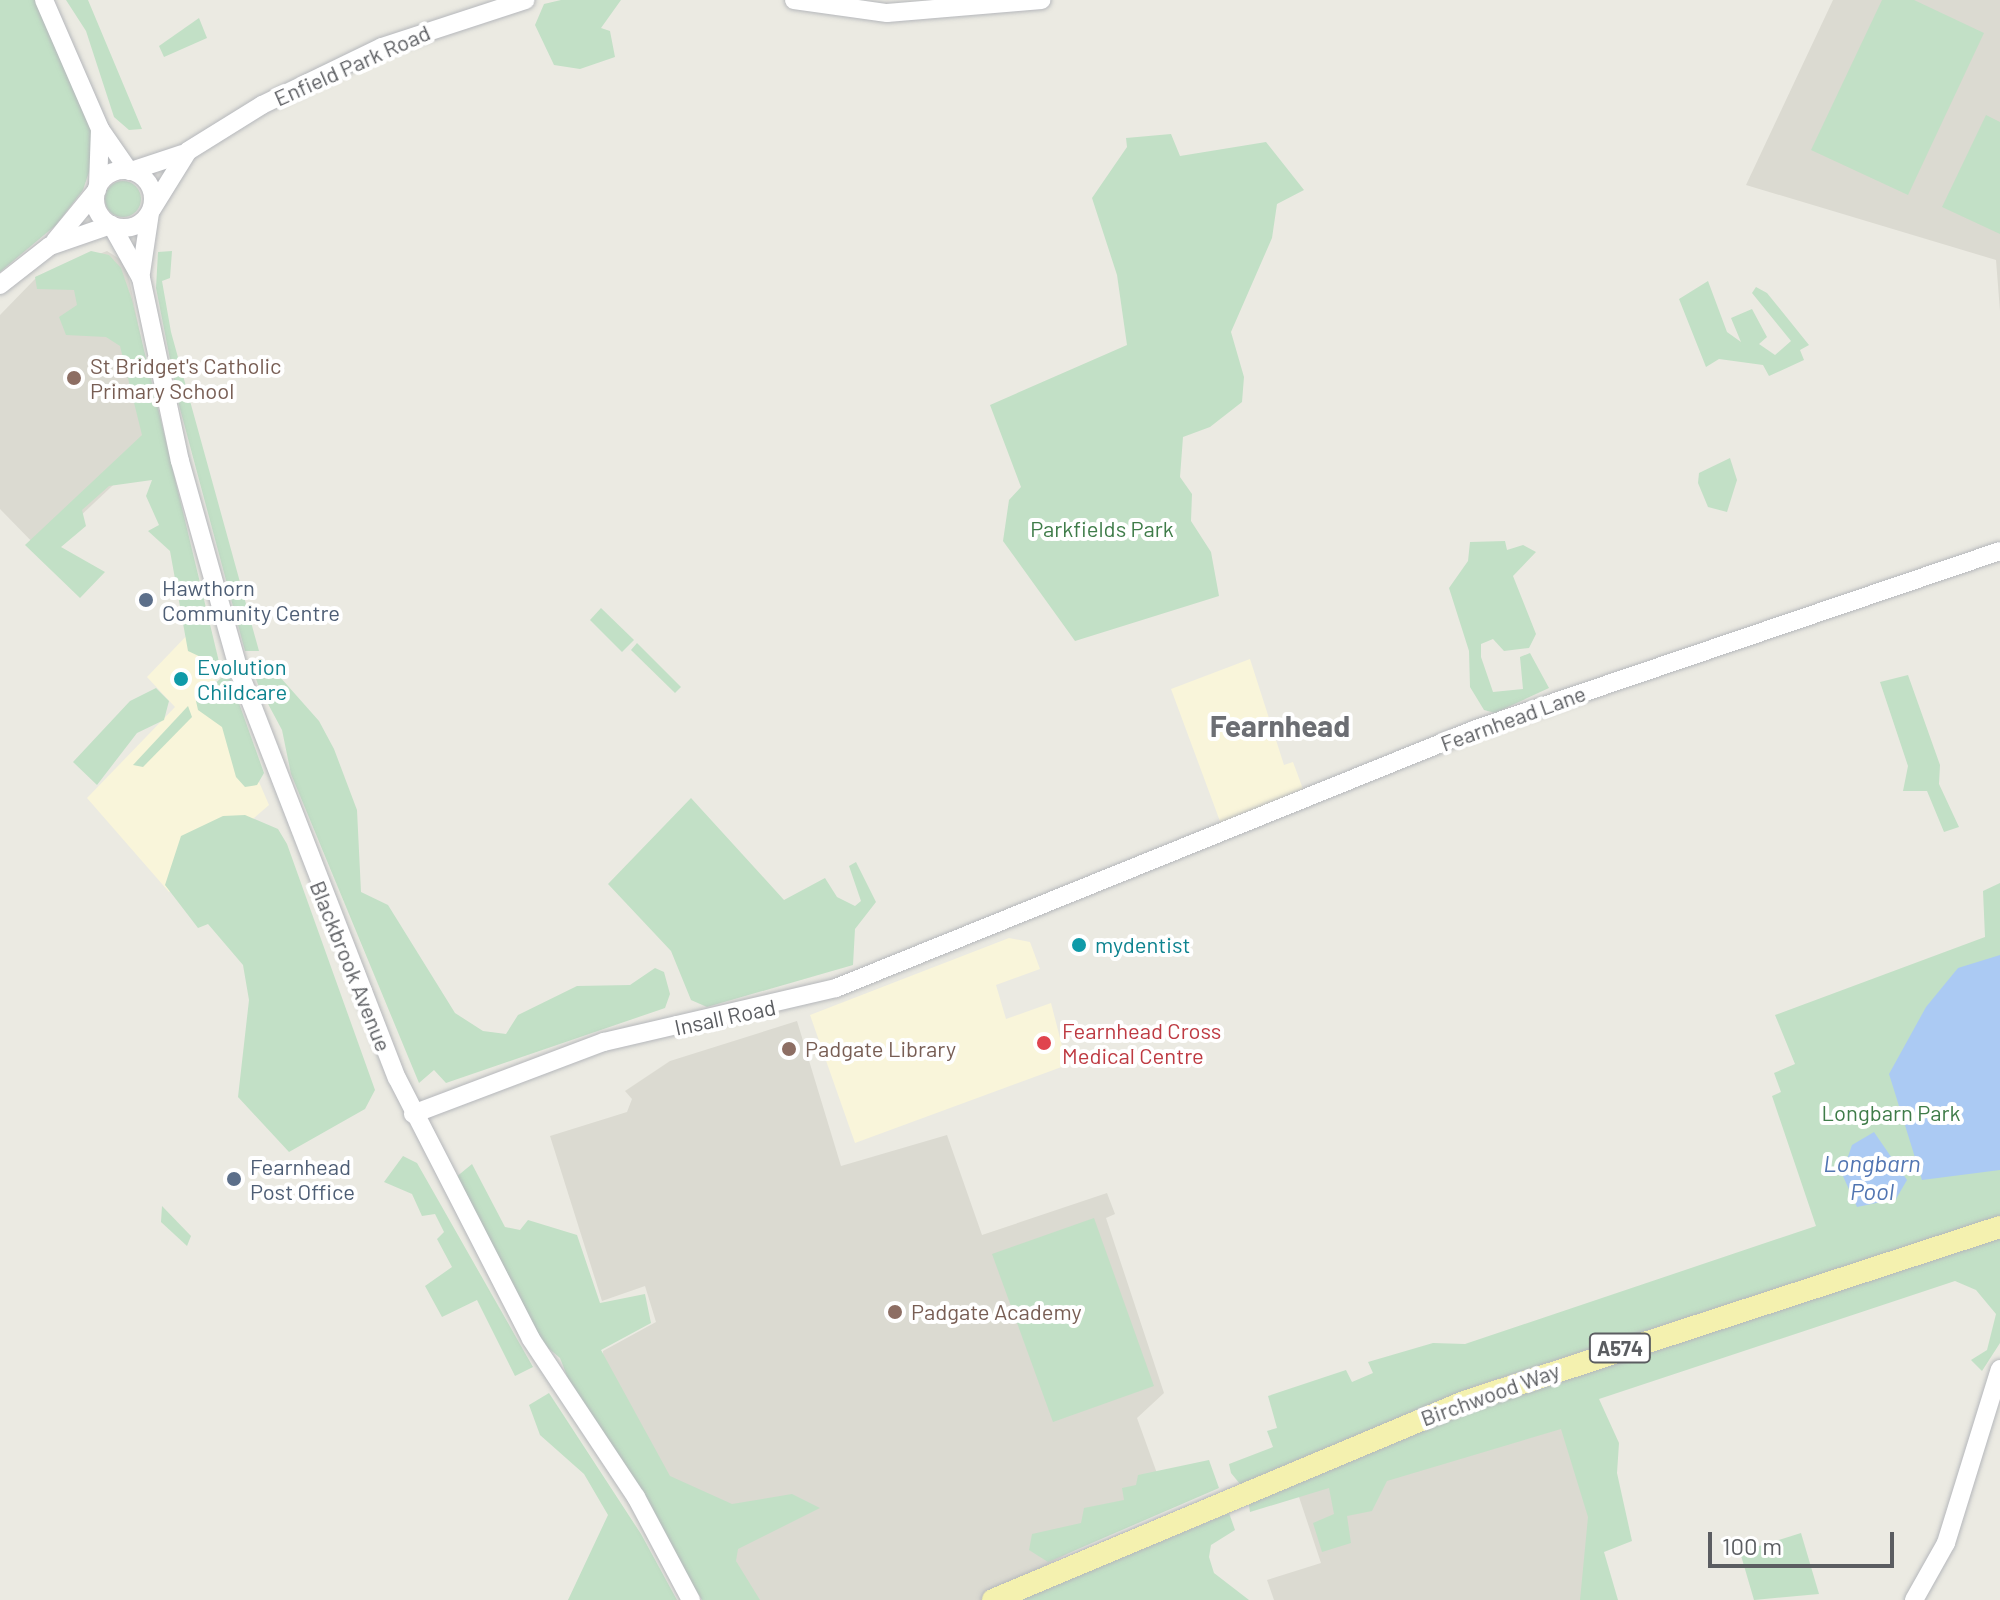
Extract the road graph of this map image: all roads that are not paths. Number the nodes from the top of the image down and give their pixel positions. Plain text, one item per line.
1 (44, 0) edge
2 (526, 0) edge
3 (794, 0) edge
4 (1041, 0) edge
5 (100, 129) junction
6 (188, 151) junction
7 (130, 171) junction
8 (98, 188) junction
9 (151, 211) junction
10 (111, 225) junction
11 (50, 246) junction
12 (141, 278) junction
13 (0, 285) edge
14 (2000, 551) edge
15 (1034, 910) joint
16 (413, 1114) junction
17 (2000, 1227) edge
18 (2000, 1369) edge
19 (691, 1600) edge
20 (993, 1600) edge
21 (1914, 1600) edge

1 - 5 street
2 - 6 street, Enfield Park Road
3 - 4 street
5 - 7 street
5 - 8 street
6 - 7 street, Enfield Park Road
6 - 9 street, Enfield Park Road
7 - 8 street
7 - 9 street
8 - 10 street
8 - 11 street
9 - 10 street
9 - 12 street, Blackbrook Avenue
10 - 11 street
10 - 12 street, Blackbrook Avenue
11 - 13 street
12 - 16 street, Blackbrook Avenue
14 - 15 street, Fearnhead Lane
15 - 16 street, Insall Road
16 - 19 street, Blackbrook Avenue
17 - 20 main road, Birchwood Way / A574
18 - 21 street

